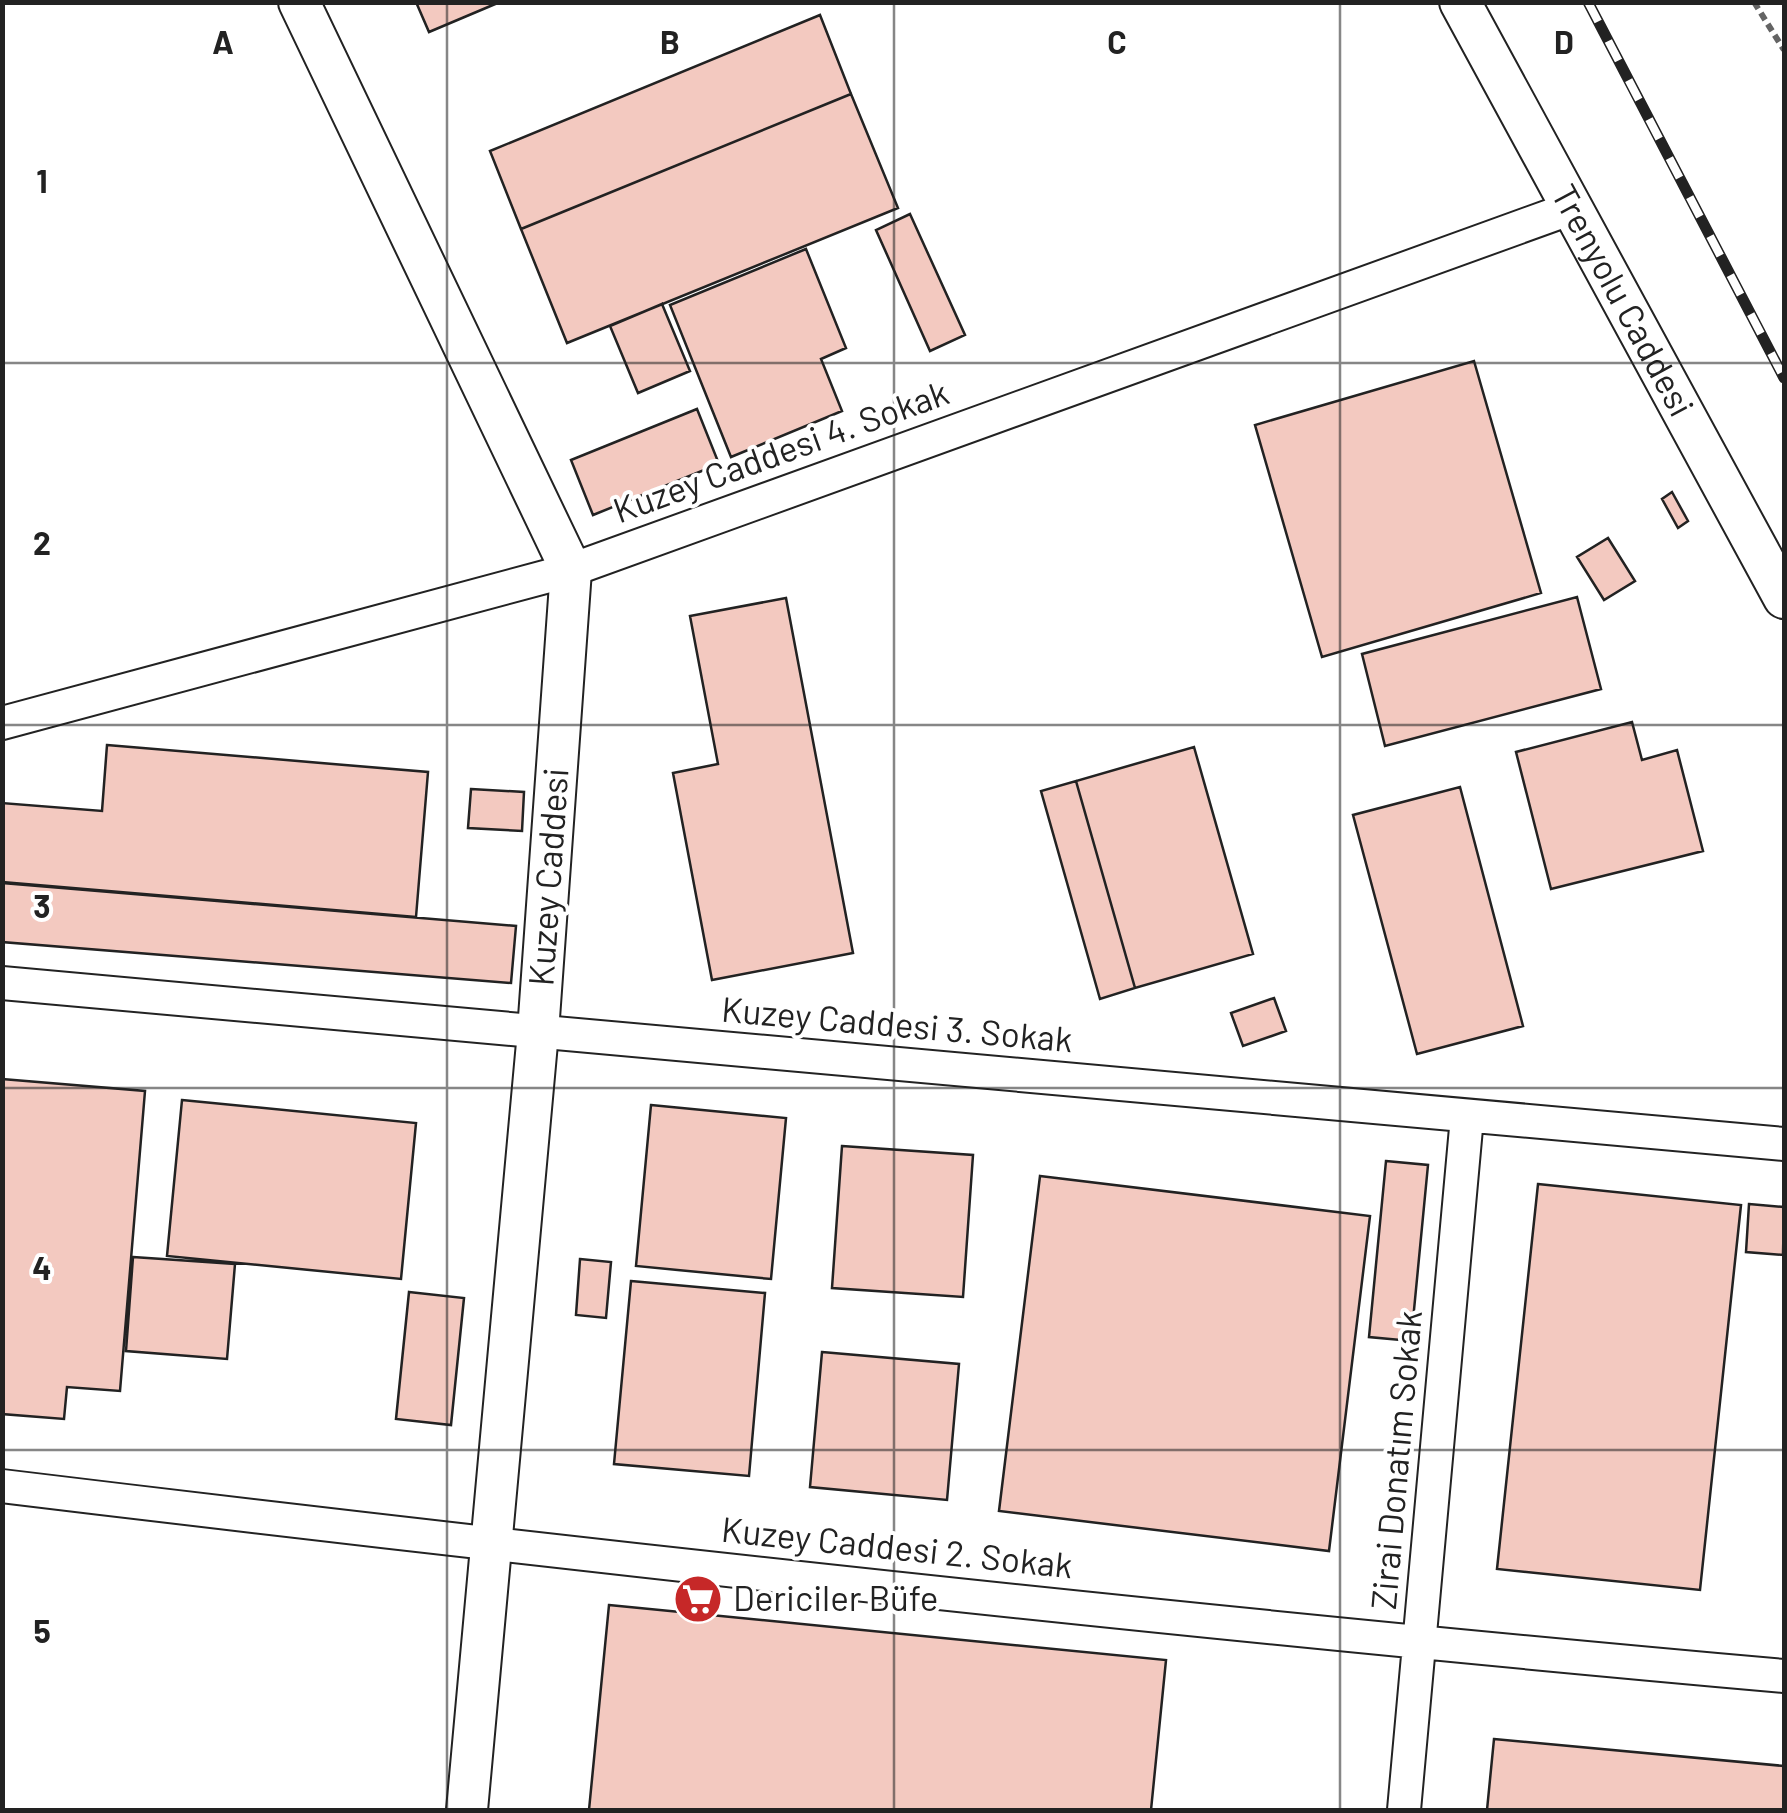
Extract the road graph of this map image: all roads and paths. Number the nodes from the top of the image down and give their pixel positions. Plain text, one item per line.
1 (298, 2) edge
2 (1460, 2) edge
3 (1754, 2) edge
4 (1784, 50) edge
5 (1572, 208) junction
6 (572, 570) junction
7 (1784, 598) edge
8 (2, 723) edge
9 (2, 982) edge
10 (538, 1032) junction
11 (1467, 1117) junction
12 (1784, 1144) edge
13 (2, 1486) edge
14 (492, 1546) junction
15 (1421, 1644) junction
16 (1784, 1676) edge
17 (467, 1810) edge
18 (1404, 1810) edge

1 - 6 street, Kuzey Caddesi
2 - 5 street, Trenyolu Caddesi
3 - 4 path
5 - 6 street, Kuzey Caddesi 4. Sokak
5 - 7 street, Trenyolu Caddesi
6 - 8 street, Kuzey Caddesi 4. Sokak
6 - 10 street, Kuzey Caddesi
9 - 10 street, Kuzey Caddesi 3. Sokak
10 - 11 street, Kuzey Caddesi 3. Sokak
10 - 14 street, Kuzey Caddesi
11 - 12 street, Kuzey Caddesi 3. Sokak
11 - 15 street, Zirai Donatım Sokak
13 - 14 street, Kuzey Caddesi 2. Sokak
14 - 15 street, Kuzey Caddesi 2. Sokak
14 - 17 street, Kuzey Caddesi
15 - 16 street, Kuzey Caddesi 2. Sokak
15 - 18 street, Zirai Donatım Sokak

